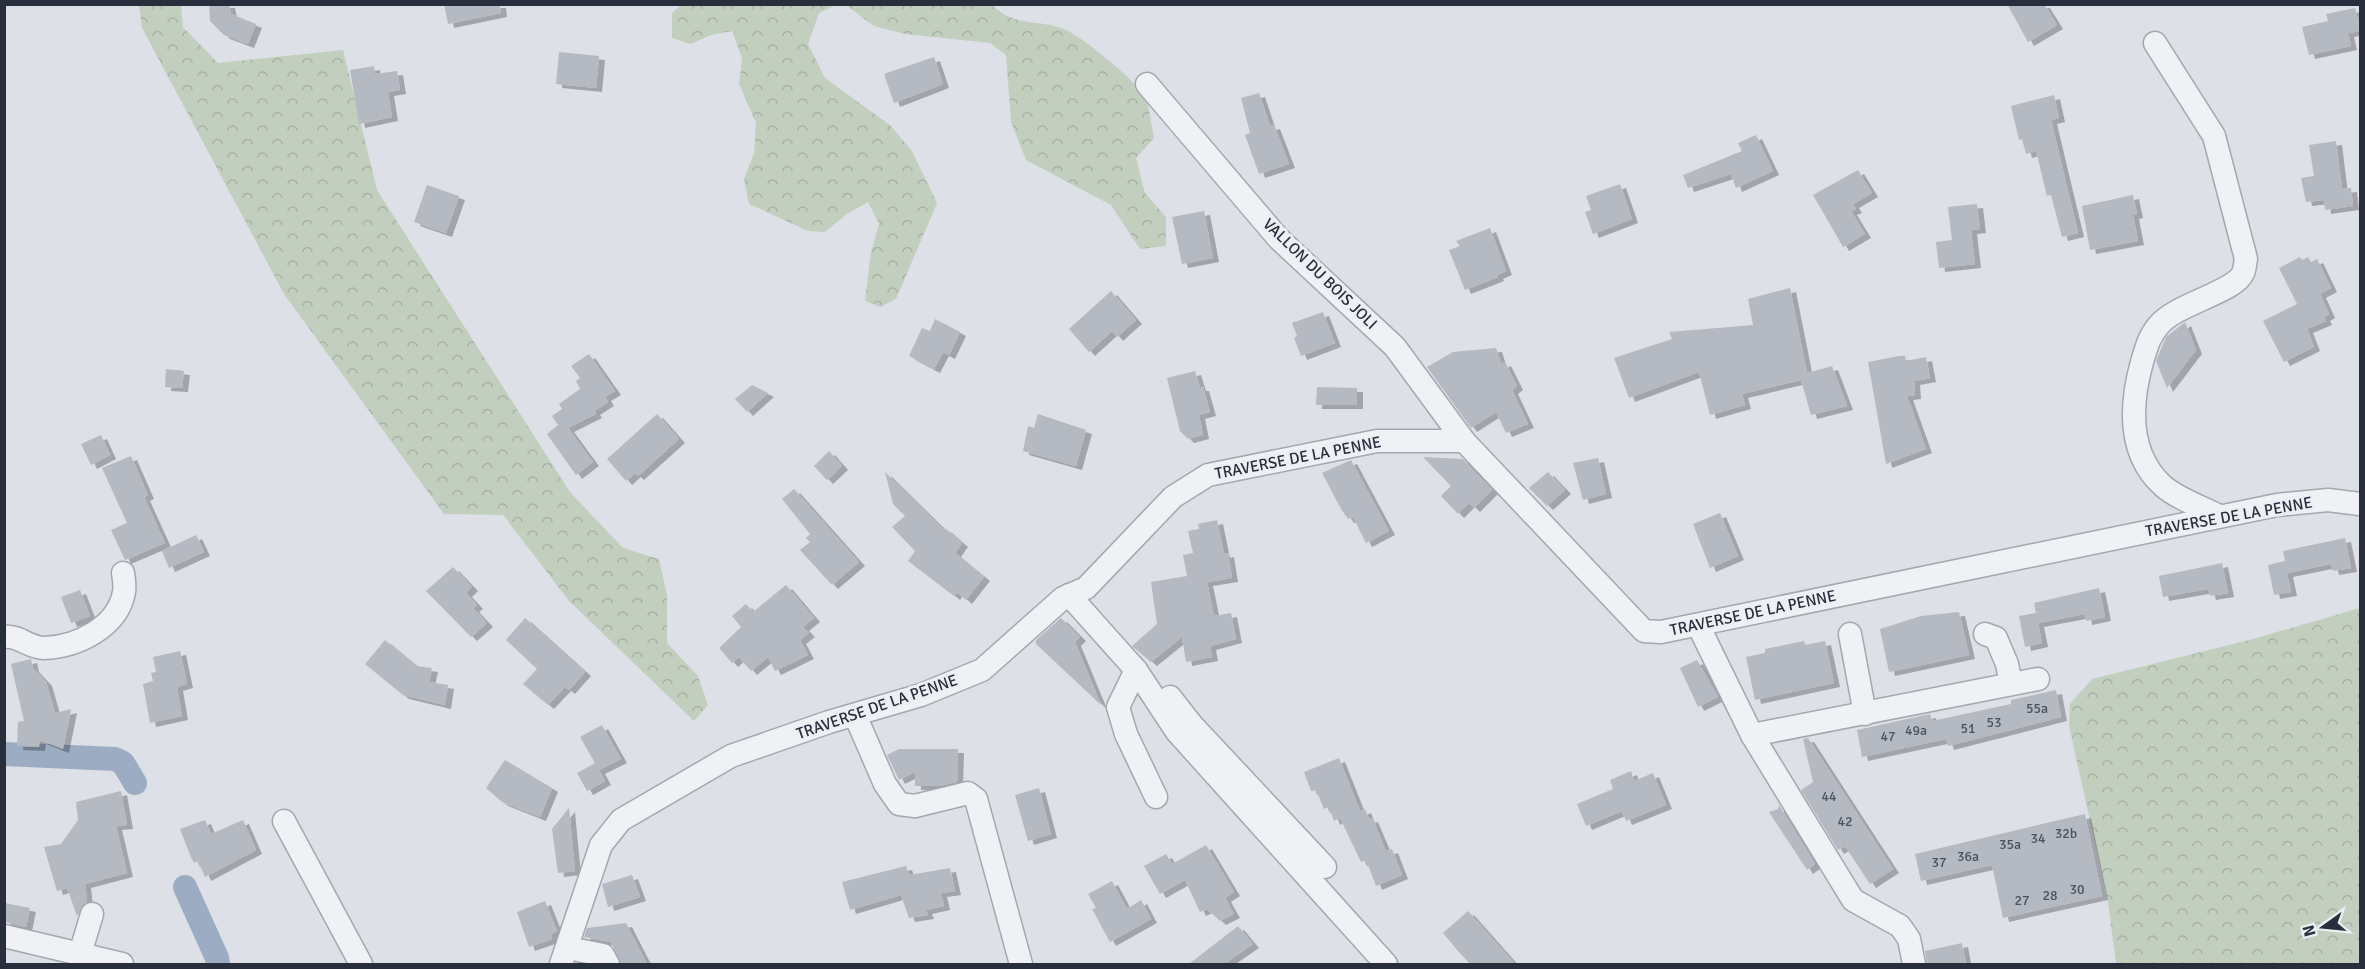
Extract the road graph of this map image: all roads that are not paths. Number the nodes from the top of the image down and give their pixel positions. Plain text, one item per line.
1 (2155, 43) dead end
2 (1147, 84) dead end
3 (1464, 441) junction
4 (2361, 504) edge
5 (2219, 516) junction
6 (123, 573) dead end
7 (1069, 595) junction
8 (1698, 625) junction
9 (1850, 634) dead end
10 (1985, 634) dead end
11 (4, 637) edge
12 (1136, 670) junction
13 (2038, 679) dead end
14 (2011, 684) junction
15 (1865, 714) junction
16 (855, 715) junction
17 (1752, 735) junction
18 (1156, 797) dead end
19 (284, 821) dead end
20 (1325, 867) dead end
21 (92, 914) dead end
22 (4, 936) edge
23 (73, 956) edge
24 (564, 956) edge
25 (122, 964) edge
26 (361, 964) edge
27 (608, 964) edge
28 (1021, 964) edge
29 (1386, 964) edge
30 (1914, 964) edge

1 - 5 street
2 - 3 street, VALLON DU BOIS JOLI
3 - 7 street, TRAVERSE DE LA PENNE
3 - 8 street, TRAVERSE DE LA PENNE
4 - 5 street, TRAVERSE DE LA PENNE
5 - 8 street, TRAVERSE DE LA PENNE
6 - 11 street
7 - 12 street
7 - 16 street, TRAVERSE DE LA PENNE
8 - 17 street
9 - 15 street
10 - 14 street
12 - 18 street
12 - 20 street
12 - 29 street
13 - 14 street
14 - 15 street
15 - 17 street
16 - 24 street, TRAVERSE DE LA PENNE
16 - 28 street
17 - 30 street
19 - 26 street
21 - 23 street
22 - 23 street
23 - 25 street
24 - 27 street

